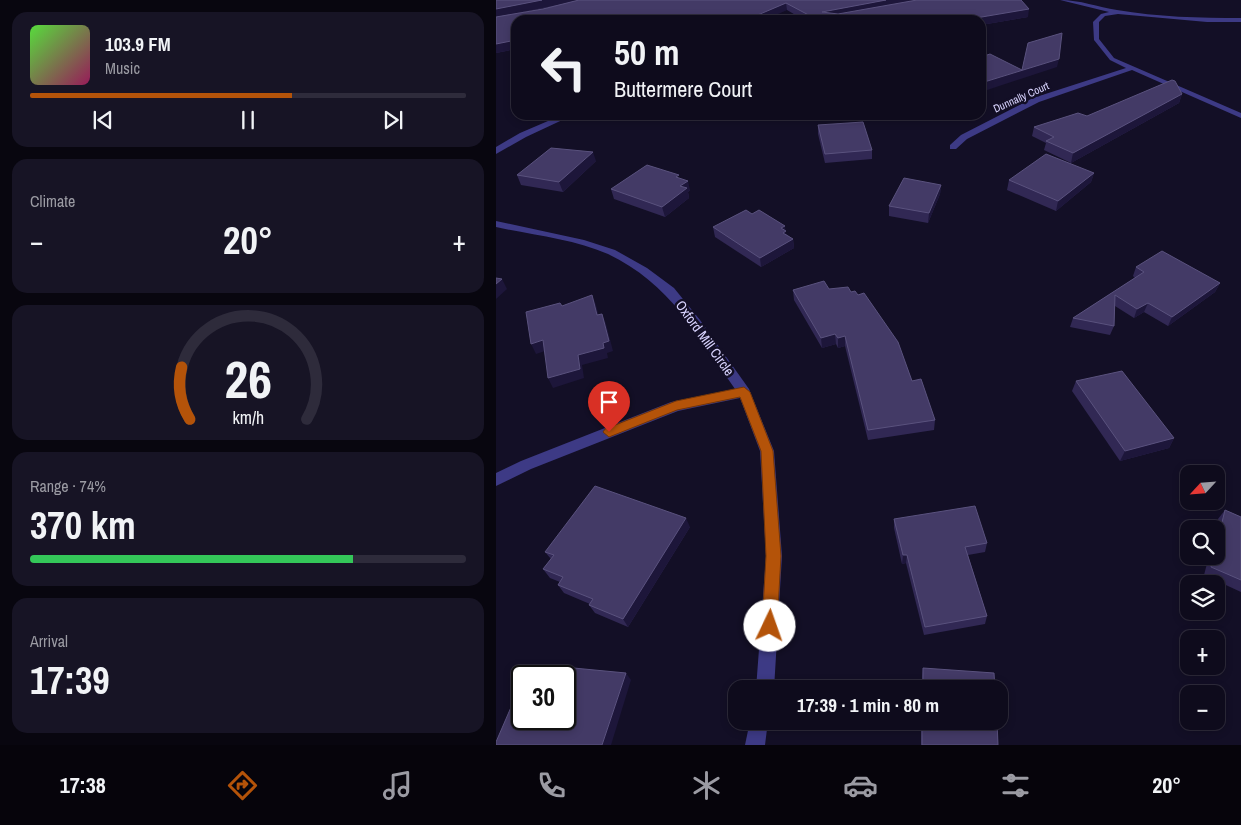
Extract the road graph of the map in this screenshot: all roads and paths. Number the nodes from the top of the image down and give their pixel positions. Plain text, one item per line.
1 (1064, 0) edge
2 (1118, 12) junction
3 (1241, 20) edge
4 (1132, 68) junction
5 (1241, 116) edge
6 (558, 120) edge
7 (953, 147) dead end
8 (496, 151) edge
9 (496, 224) edge
10 (744, 392) junction
11 (496, 480) edge
12 (766, 680) edge
13 (758, 730) edge
14 (755, 745) edge

1 - 2 street
2 - 3 street
2 - 4 street
4 - 5 street
4 - 7 street, Dunnally Court
6 - 8 street
9 - 10 street, Oxford Mill Circle
10 - 11 street
10 - 12 street, Oxford Mill Circle
13 - 14 street

